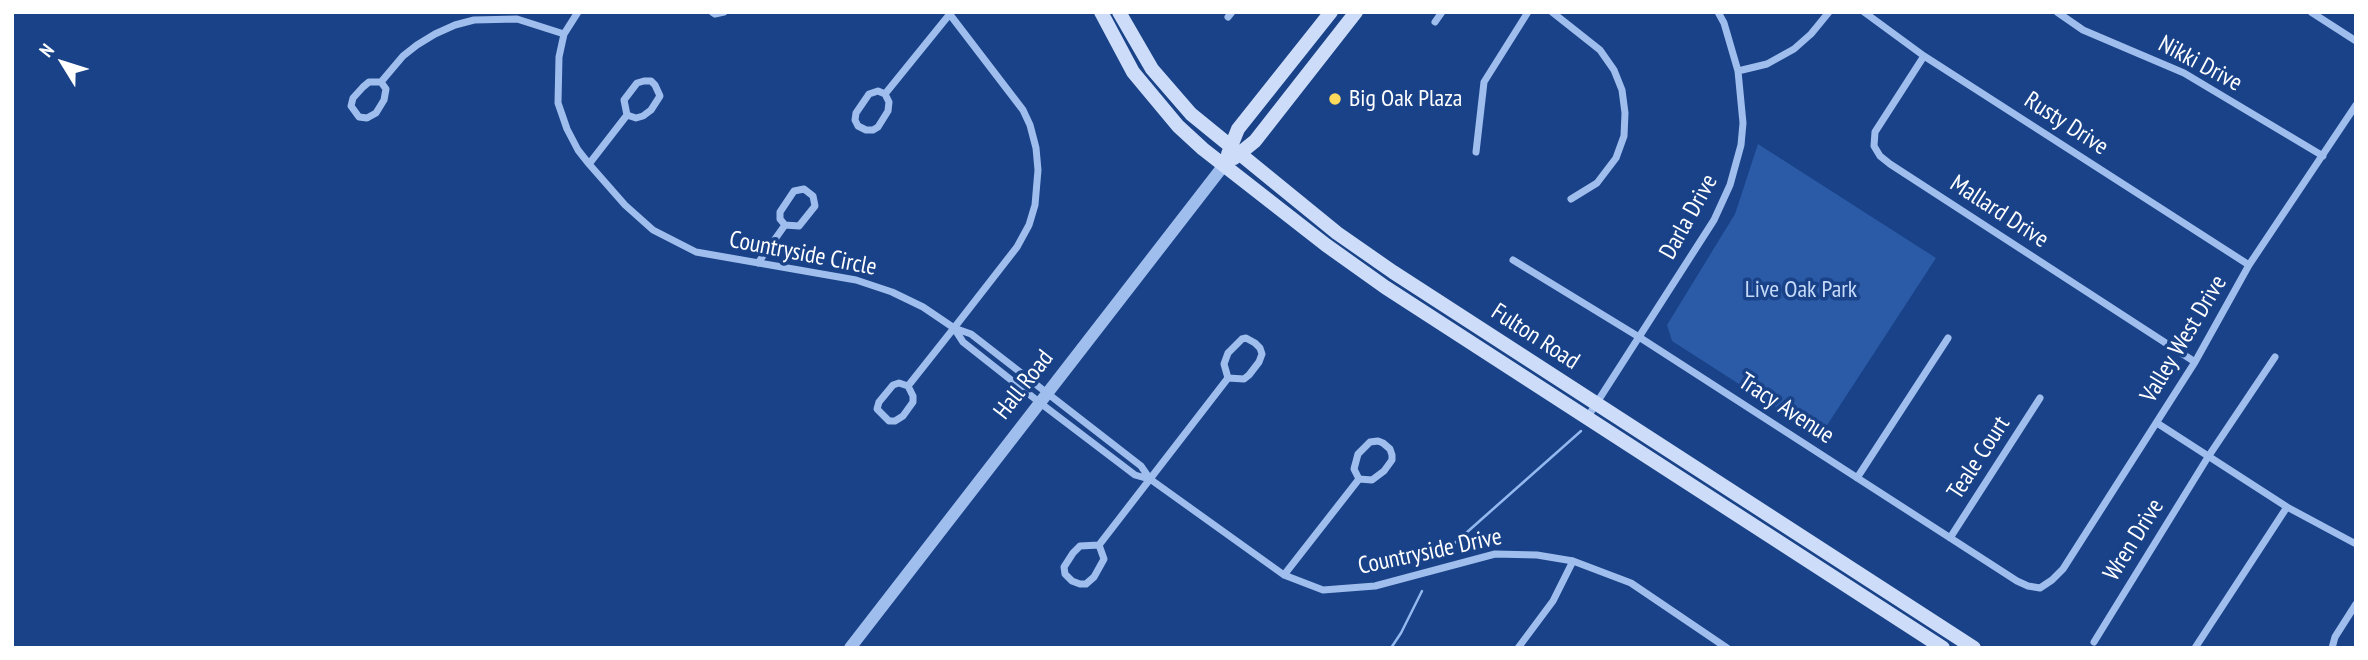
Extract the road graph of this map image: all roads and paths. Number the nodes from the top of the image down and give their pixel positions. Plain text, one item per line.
1 (578, 12) edge
2 (712, 12) edge
3 (724, 12) edge
4 (1101, 12) edge
5 (1119, 12) edge
6 (1331, 12) edge
7 (1356, 12) edge
8 (1442, 12) edge
9 (1528, 12) edge
10 (1552, 12) edge
11 (1718, 12) edge
12 (1829, 12) edge
13 (1864, 12) edge
14 (2057, 12) edge
15 (2311, 12) edge
16 (949, 13) edge
17 (1434, 22) dead end
18 (564, 34) junction
19 (2356, 41) edge
20 (1924, 56) junction
21 (1738, 71) junction
22 (381, 82) junction
23 (885, 94) junction
24 (2356, 105) edge
25 (627, 115) junction
26 (1235, 151) junction
27 (1476, 152) dead end
28 (2323, 156) junction
29 (589, 164) junction
30 (1224, 165) junction
31 (1571, 199) dead end
32 (785, 225) junction
33 (1513, 260) dead end
34 (758, 263) junction
35 (2249, 265) junction
36 (954, 328) junction
37 (1639, 337) junction
38 (1948, 338) dead end
39 (2275, 357) dead end
40 (2195, 362) junction
41 (1228, 379) junction
42 (908, 386) junction
43 (1043, 397) junction
44 (2040, 398) dead end
45 (1597, 404) junction
46 (1587, 418) junction
47 (2157, 423) junction
48 (2208, 457) junction
49 (1857, 478) junction
50 (1150, 479) junction
51 (1359, 479) junction
52 (2287, 507) junction
53 (1950, 538) junction
54 (2356, 544) edge
55 (1099, 545) junction
56 (1573, 561) junction
57 (1284, 575) junction
58 (2040, 587) joint
59 (2356, 604) edge
60 (2094, 642) dead end
61 (850, 648) edge
62 (1518, 648) edge
63 (1727, 648) edge
64 (1943, 648) edge
65 (1974, 648) edge
66 (2195, 648) edge
67 (2332, 648) edge

1 - 18 street, Countryside Circle
2 - 3 street
4 - 30 main road, Fulton Road
5 - 26 main road, Fulton Road
6 - 26 main road
7 - 26 main road
8 - 17 street
9 - 27 street
10 - 31 street
11 - 21 street, Darla Drive
12 - 21 street
13 - 20 street, Rusty Drive
14 - 28 street, Nikki Drive
15 - 19 street
16 - 23 street
16 - 36 street
18 - 22 street
18 - 29 street, Countryside Circle
20 - 35 street, Rusty Drive
20 - 40 street, Mallard Drive
21 - 37 street, Darla Drive
22 - 22 street
23 - 23 street
24 - 28 street, Valley West Drive
25 - 25 street
25 - 29 street
26 - 30 main road
26 - 45 main road, Fulton Road
28 - 35 street, Valley West Drive
29 - 34 street, Countryside Circle
30 - 43 street, Hall Road
30 - 46 main road, Fulton Road
32 - 32 street
32 - 34 street
33 - 37 street, Tracy Avenue
34 - 36 street, Countryside Circle
35 - 40 street, Valley West Drive
36 - 42 street
36 - 43 street, Countryside Drive
36 - 43 street, Countryside Drive
37 - 45 street, Darla Drive
37 - 49 street, Tracy Avenue
38 - 49 street
39 - 48 street, Wren Drive
40 - 47 street, Valley West Drive
41 - 41 street
41 - 50 street
42 - 42 street
43 - 50 street, Countryside Drive
43 - 50 street, Countryside Drive
43 - 61 street, Hall Road
44 - 53 street, Teale Court
45 - 46 street, Darla Drive
45 - 65 main road, Fulton Road
46 - 64 main road, Fulton Road
47 - 48 street
47 - 58 street, Valley West Drive
48 - 52 street
48 - 60 street, Wren Drive
49 - 53 street, Tracy Avenue
50 - 55 street
50 - 57 street, Countryside Drive
51 - 51 street
51 - 57 street
52 - 54 street
52 - 66 street
53 - 58 street, Tracy Avenue
55 - 55 street
56 - 57 street, Countryside Drive
56 - 62 street
56 - 63 street, Countryside Drive
59 - 67 street

